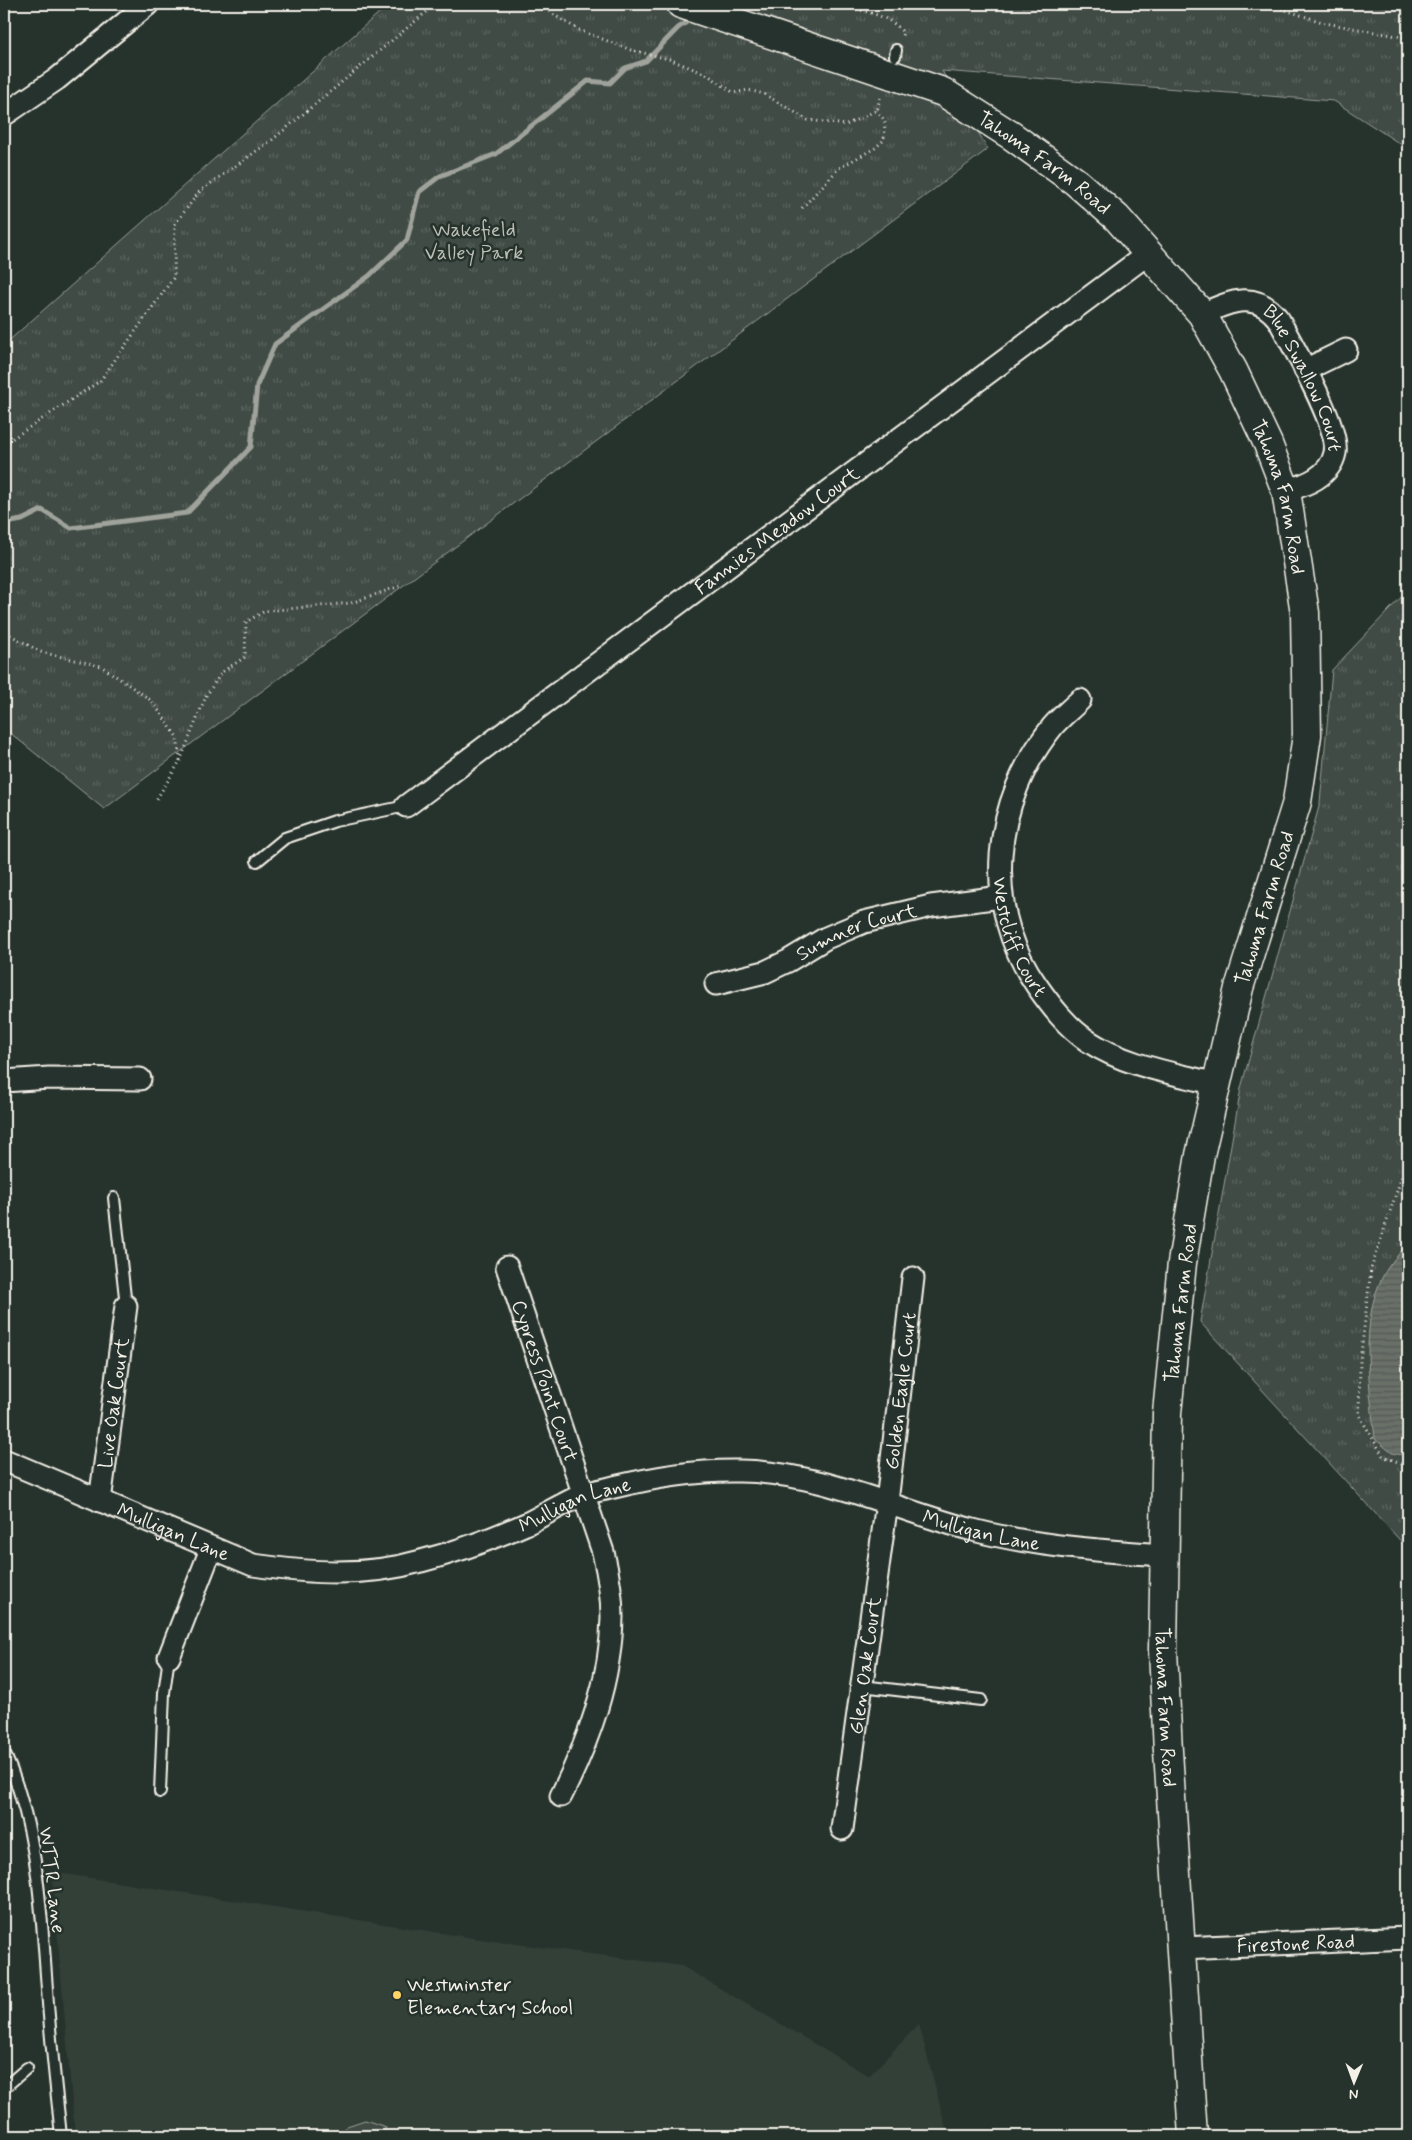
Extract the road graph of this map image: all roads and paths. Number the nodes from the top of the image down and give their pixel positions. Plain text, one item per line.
1 (148, 4) edge
2 (436, 4) edge
3 (536, 4) edge
4 (837, 4) edge
5 (1267, 4) edge
6 (685, 6) edge
7 (1408, 38) edge
8 (896, 53) dead end
9 (883, 89) dead end
10 (6, 109) edge
11 (877, 110) junction
12 (802, 208) dead end
13 (1149, 253) junction
14 (1202, 314) junction
15 (1346, 350) dead end
16 (1305, 370) junction
17 (4, 444) edge
18 (1286, 491) junction
19 (400, 586) dead end
20 (4, 628) edge
21 (1080, 700) dead end
22 (180, 761) junction
23 (156, 800) dead end
24 (406, 806) joint
25 (257, 862) dead end
26 (1001, 897) junction
27 (716, 984) dead end
28 (140, 1079) dead end
29 (4, 1081) edge
30 (1216, 1084) junction
31 (1408, 1158) edge
32 (114, 1198) dead end
33 (507, 1267) dead end
34 (913, 1278) dead end
35 (126, 1306) joint
36 (4, 1460) edge
37 (1408, 1466) edge
38 (584, 1495) junction
39 (100, 1501) junction
40 (887, 1502) junction
41 (211, 1549) junction
42 (1164, 1555) junction
43 (169, 1657) joint
44 (862, 1686) junction
45 (981, 1700) dead end
46 (4, 1752) edge
47 (160, 1792) dead end
48 (561, 1796) dead end
49 (842, 1830) dead end
50 (1408, 1938) edge
51 (1182, 1948) junction
52 (27, 2068) dead end
53 (4, 2088) edge
54 (61, 2136) edge
55 (1193, 2136) edge

1 - 10 street
2 - 17 path
3 - 11 path
4 - 8 path
5 - 7 path
6 - 13 street, Tahoma Farm Road
9 - 11 path
11 - 12 path
13 - 14 street, Tahoma Farm Road
13 - 24 street, Fannies Meadow Court
14 - 16 street, Blue Swallow Court
14 - 18 street, Tahoma Farm Road
15 - 16 street
16 - 18 street, Blue Swallow Court
18 - 30 street, Tahoma Farm Road
19 - 22 path
20 - 22 path
21 - 26 street, Westcliff Court
22 - 23 path
24 - 25 lane
26 - 27 street, Sumner Court
26 - 30 street, Westcliff Court
28 - 29 street
30 - 42 street, Tahoma Farm Road
31 - 37 path
32 - 35 lane
33 - 38 street, Cypress Point Court
34 - 40 street, Golden Eagle Court
35 - 39 street, Live Oak Court
36 - 39 street, Mulligan Lane
38 - 40 street, Mulligan Lane
38 - 41 street, Mulligan Lane
38 - 48 street, Cypress Point Court
39 - 41 street, Mulligan Lane
40 - 42 street, Mulligan Lane
40 - 44 street, Glen Oak Court
41 - 43 street
42 - 51 street, Tahoma Farm Road
43 - 47 lane
44 - 45 lane
44 - 49 street, Glen Oak Court
46 - 54 lane, WTTR Lane
50 - 51 street, Firestone Road
51 - 55 street, Tahoma Farm Road
52 - 53 lane

